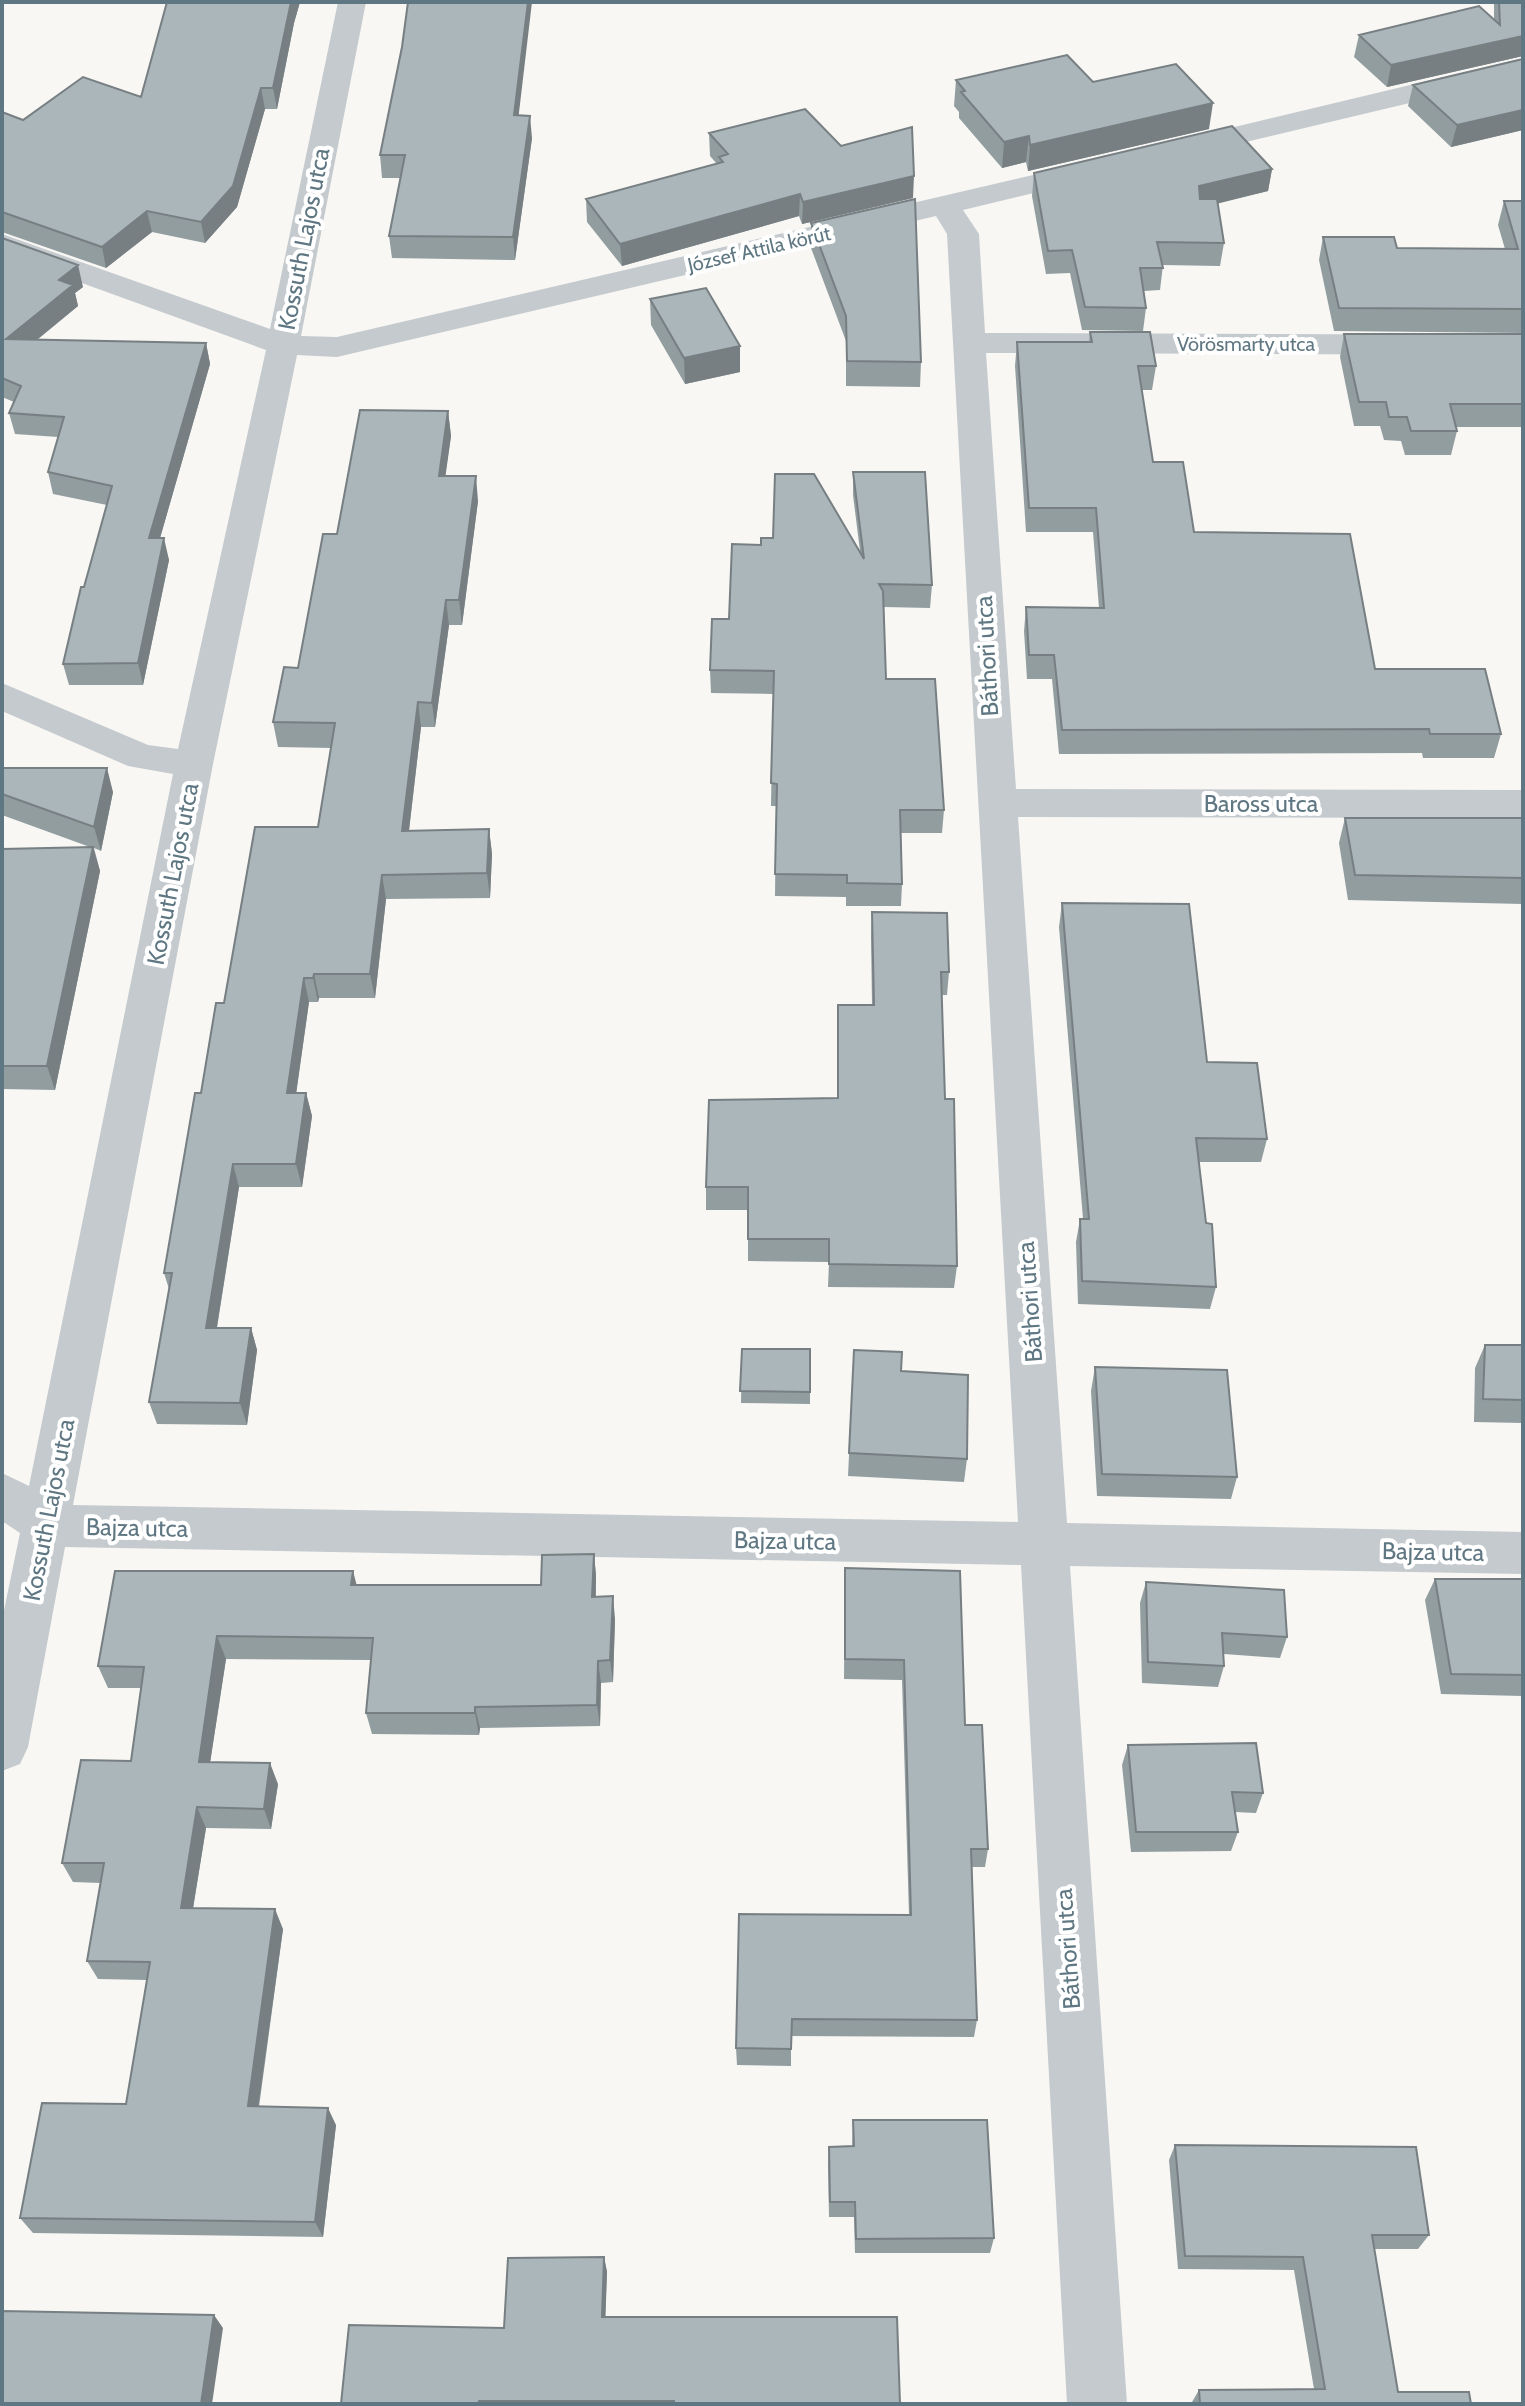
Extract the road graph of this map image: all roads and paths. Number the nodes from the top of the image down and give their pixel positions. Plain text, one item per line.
1 (352, 2) edge
2 (1523, 67) edge
3 (1158, 154) edge
4 (1127, 162) edge
5 (945, 205) junction
6 (2, 243) edge
7 (969, 343) junction
8 (283, 345) junction
9 (1523, 345) edge
10 (2, 696) edge
11 (194, 764) junction
12 (998, 803) junction
13 (1523, 804) edge
14 (2, 1494) edge
15 (47, 1526) junction
16 (1043, 1547) junction
17 (1523, 1553) edge
18 (2, 1747) edge
19 (1097, 2404) edge

1 - 8 street, Kossuth Lajos utca
2 - 3 street
4 - 5 street, József Attila körút
5 - 7 street, Báthori utca
5 - 8 street, József Attila körút
6 - 8 street, József Attila körút
7 - 9 street, Vörösmarty utca
7 - 12 street, Báthori utca
8 - 11 street, Kossuth Lajos utca
10 - 11 street
11 - 15 street, Kossuth Lajos utca
12 - 13 street, Baross utca
12 - 16 street, Báthori utca
14 - 15 street
15 - 16 street, Bajza utca
15 - 18 street, Kossuth Lajos utca
16 - 17 street, Bajza utca
16 - 19 street, Báthori utca

